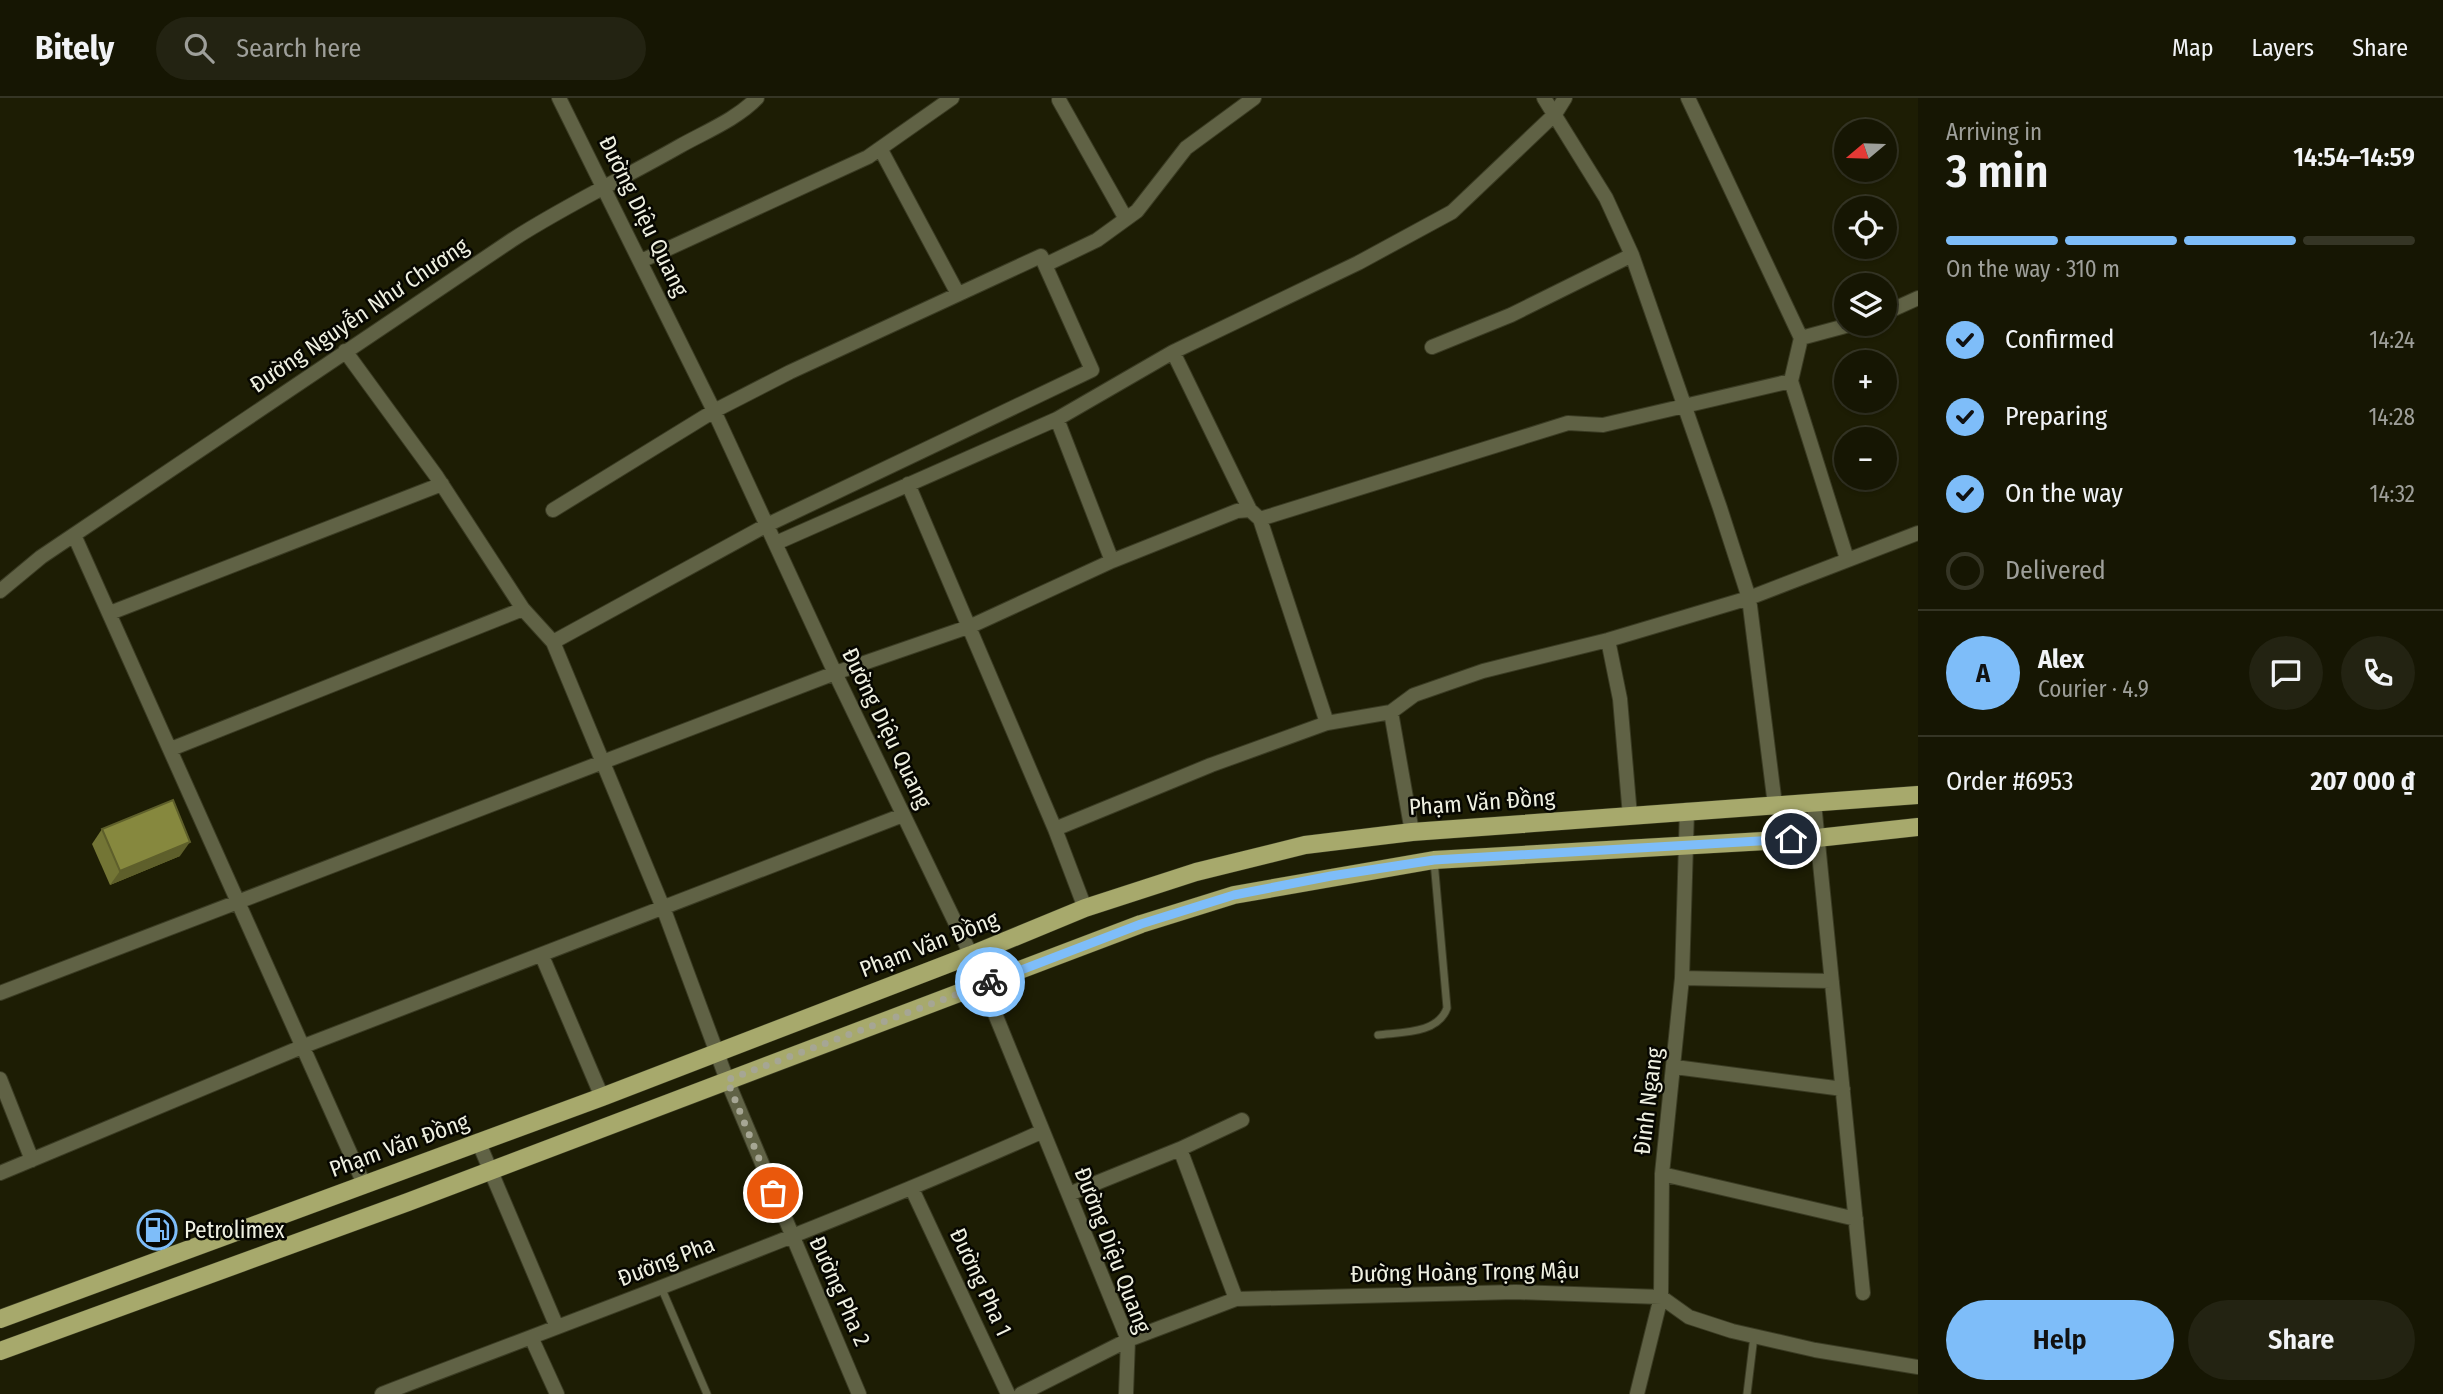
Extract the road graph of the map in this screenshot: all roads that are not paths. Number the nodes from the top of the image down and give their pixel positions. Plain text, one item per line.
1 (559, 98) edge
2 (757, 98) edge
3 (952, 98) edge
4 (1254, 98) edge
5 (1544, 98) edge
6 (1565, 98) edge
7 (1688, 98) edge
8 (1059, 100) dead end
9 (1555, 114) junction
10 (881, 150) junction
11 (606, 188) junction
12 (1126, 219) junction
13 (1632, 255) junction
14 (641, 261) junction
15 (1045, 265) junction
16 (958, 295) junction
17 (1918, 298) edge
18 (1897, 308) edge
19 (1834, 329) edge
20 (1801, 338) junction
21 (1432, 347) dead end
22 (345, 351) junction
23 (1173, 352) junction
24 (1791, 382) junction
25 (1684, 406) junction
26 (715, 411) junction
27 (1056, 419) junction
28 (442, 484) junction
29 (908, 484) junction
30 (553, 510) dead end
31 (1255, 514) junction
32 (767, 524) junction
33 (1918, 533) edge
34 (74, 535) junction
35 (776, 543) junction
36 (1847, 559) junction
37 (1112, 561) junction
38 (0, 590) edge
39 (1749, 598) junction
40 (523, 609) junction
41 (110, 613) junction
42 (971, 626) junction
43 (1608, 640) junction
44 (553, 642) junction
45 (835, 673) junction
46 (1391, 712) junction
47 (1326, 723) junction
48 (172, 749) junction
49 (603, 763) junction
50 (1918, 795) edge
51 (1814, 803) junction
52 (1775, 805) junction
53 (1687, 810) junction
54 (904, 815) junction
55 (1630, 816) junction
56 (1918, 827) edge
57 (1055, 829) junction
58 (1412, 832) junction
59 (1817, 838) junction
60 (1686, 844) junction
61 (1434, 860) junction
62 (240, 902) junction
63 (1085, 908) junction
64 (664, 910) junction
65 (542, 956) junction
66 (971, 956) junction
67 (1682, 978) junction
68 (1832, 981) junction
69 (981, 986) junction
70 (0, 993) edge
71 (1378, 1035) dead end
72 (304, 1046) junction
73 (715, 1052) junction
74 (1675, 1067) junction
75 (0, 1079) edge
76 (727, 1080) junction
77 (1843, 1089) junction
78 (602, 1097) junction
79 (1242, 1120) dead end
80 (1041, 1132) junction
81 (478, 1141) junction
82 (1180, 1149) junction
83 (32, 1160) junction
84 (491, 1170) junction
85 (0, 1173) edge
86 (1662, 1174) junction
87 (364, 1184) junction
88 (912, 1189) junction
89 (1069, 1194) junction
90 (1856, 1219) junction
91 (791, 1238) junction
92 (661, 1287) junction
93 (1863, 1293) dead end
94 (1661, 1297) junction
95 (1236, 1299) junction
96 (0, 1320) edge
97 (557, 1327) junction
98 (1754, 1336) junction
99 (531, 1337) junction
100 (1128, 1340) junction
101 (0, 1351) edge
102 (1918, 1367) edge
103 (382, 1394) edge
104 (557, 1394) edge
105 (707, 1394) edge
106 (859, 1394) edge
107 (1008, 1394) edge
108 (1021, 1394) edge
109 (1126, 1394) edge
110 (1637, 1394) edge
111 (1746, 1394) edge

1 - 11 street, Đường Diệu Quang
2 - 11 street, Đường Nguyễn Như Chương
3 - 10 street
4 - 12 street
5 - 9 street
6 - 9 street
7 - 20 street
8 - 12 street
9 - 13 street
9 - 23 street
10 - 14 street
10 - 16 street
11 - 14 street, Đường Diệu Quang
11 - 22 street, Đường Nguyễn Như Chương
12 - 15 street
13 - 21 street
13 - 25 street
14 - 26 street, Đường Diệu Quang
15 - 16 street
15 - 32 street
16 - 26 street
17 - 18 street
19 - 20 street
20 - 24 street
22 - 28 street, Đường Pha 2
22 - 34 street, Đường Nguyễn Như Chương
23 - 27 street
23 - 31 street
24 - 25 street
24 - 36 street
25 - 31 street
25 - 39 street
26 - 30 street
26 - 32 street, Đường Diệu Quang
27 - 29 street
27 - 37 street
28 - 40 street, Đường Pha 2
28 - 41 street
29 - 35 street
29 - 42 street
31 - 37 street
31 - 47 street
32 - 35 street, Đường Diệu Quang
32 - 44 street
33 - 36 street
34 - 38 street, Đường Nguyễn Như Chương
34 - 41 street
35 - 45 street, Đường Diệu Quang
36 - 39 street
37 - 42 street
39 - 43 street
39 - 52 street
40 - 44 street, Đường Pha 2
40 - 48 street
41 - 48 street
42 - 45 street
42 - 57 street
43 - 46 street
43 - 55 street
44 - 49 street, Đường Pha 2
45 - 49 street
45 - 54 street, Đường Diệu Quang
46 - 47 street
46 - 58 street
47 - 57 street
48 - 62 street
49 - 62 street
49 - 64 street, Đường Pha 2
50 - 51 main road, Phạm Văn Đồng
51 - 52 main road, Phạm Văn Đồng
51 - 59 street
52 - 53 main road, Phạm Văn Đồng
53 - 55 main road, Phạm Văn Đồng
53 - 60 street, Đình Ngang
54 - 64 street
54 - 66 street, Đường Diệu Quang
55 - 58 main road, Phạm Văn Đồng
56 - 59 main road
57 - 63 street
58 - 63 main road, Phạm Văn Đồng
59 - 60 main road
59 - 68 street
60 - 61 main road
60 - 67 street, Đình Ngang
61 - 69 main road
61 - 71 lane
62 - 70 street
62 - 72 street
63 - 66 main road, Phạm Văn Đồng
64 - 65 street
64 - 73 street, Đường Pha 2
65 - 72 street
65 - 78 street
66 - 69 street, Đường Diệu Quang
66 - 73 main road, Phạm Văn Đồng
67 - 68 street
67 - 74 street, Đình Ngang
68 - 77 street
69 - 76 main road
69 - 80 street, Đường Diệu Quang
72 - 83 street
72 - 87 street
73 - 76 street, Đường Pha 2
73 - 78 main road, Phạm Văn Đồng
74 - 77 street
74 - 86 street, Đình Ngang
75 - 83 street
76 - 84 main road
76 - 91 street, Đường Pha 2
77 - 90 street
78 - 81 main road, Phạm Văn Đồng
79 - 82 street
80 - 88 street, Đường Pha
80 - 89 street, Đường Diệu Quang
81 - 84 street
81 - 87 main road, Phạm Văn Đồng
82 - 89 street
82 - 95 street
83 - 85 street
84 - 97 street
84 - 101 main road
86 - 90 street
86 - 94 street, Đình Ngang
87 - 96 main road, Phạm Văn Đồng
88 - 91 street, Đường Pha
88 - 107 street, Đường Pha 1
89 - 100 street, Đường Diệu Quang
90 - 93 street
91 - 92 street, Đường Pha
91 - 106 street, Đường Pha 2
92 - 97 street, Đường Pha
92 - 105 lane
94 - 95 street, Đường Hoàng Trọng Mậu
94 - 98 street
94 - 110 street, Đình Ngang
95 - 100 street, Đường Hoàng Trọng Mậu
97 - 99 street, Đường Pha
98 - 102 street
98 - 111 lane
99 - 103 street, Đường Pha
99 - 104 street
100 - 108 street, Đường Hoàng Trọng Mậu
100 - 109 street, Đường Diệu Quang

